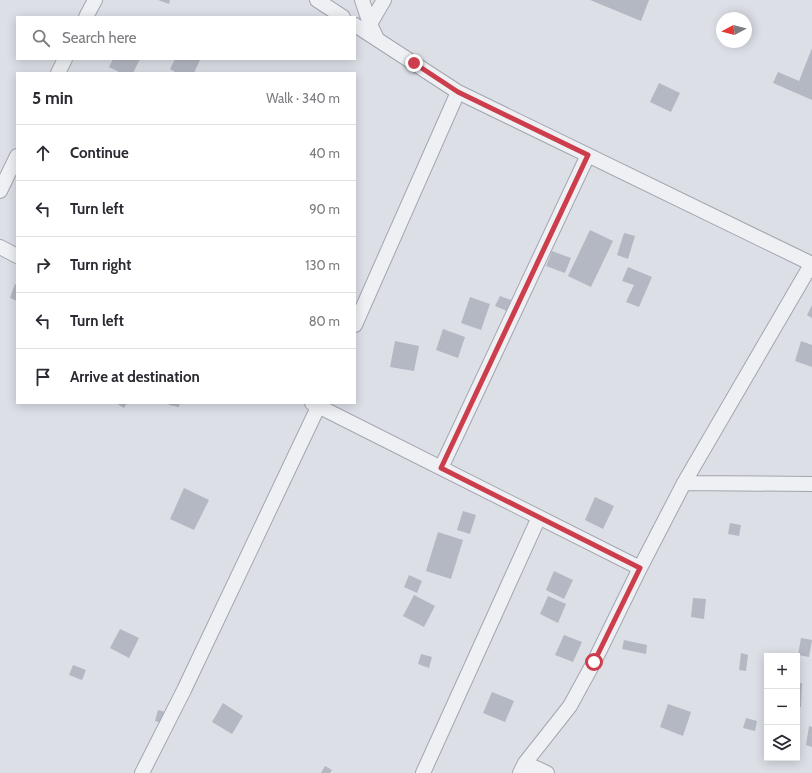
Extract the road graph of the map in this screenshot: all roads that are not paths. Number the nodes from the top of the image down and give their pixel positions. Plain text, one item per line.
1 (95, 0) edge
2 (317, 0) edge
3 (362, 0) edge
4 (384, 0) edge
5 (87, 16) edge
6 (341, 16) edge
7 (370, 24) junction
8 (356, 26) edge
9 (376, 39) junction
10 (64, 60) edge
11 (58, 72) edge
12 (458, 92) junction
13 (588, 155) junction
14 (16, 158) edge
15 (0, 191) edge
16 (0, 247) edge
17 (16, 255) edge
18 (812, 264) edge
19 (356, 323) edge
20 (317, 404) edge
21 (441, 468) junction
22 (684, 483) junction
23 (812, 484) edge
24 (539, 517) junction
25 (640, 568) junction
26 (523, 768) edge
27 (142, 773) edge
28 (423, 773) edge
29 (547, 773) edge

1 - 5 street
2 - 6 street
3 - 7 street
4 - 7 street
7 - 9 street
8 - 9 street
9 - 12 street
10 - 11 street
12 - 13 street
12 - 19 street
13 - 18 street
13 - 21 street
14 - 15 street
16 - 17 street
18 - 22 street
20 - 21 street
20 - 27 street
21 - 24 street
22 - 23 street
22 - 25 street
24 - 25 street
24 - 28 street
25 - 26 street
26 - 29 street

